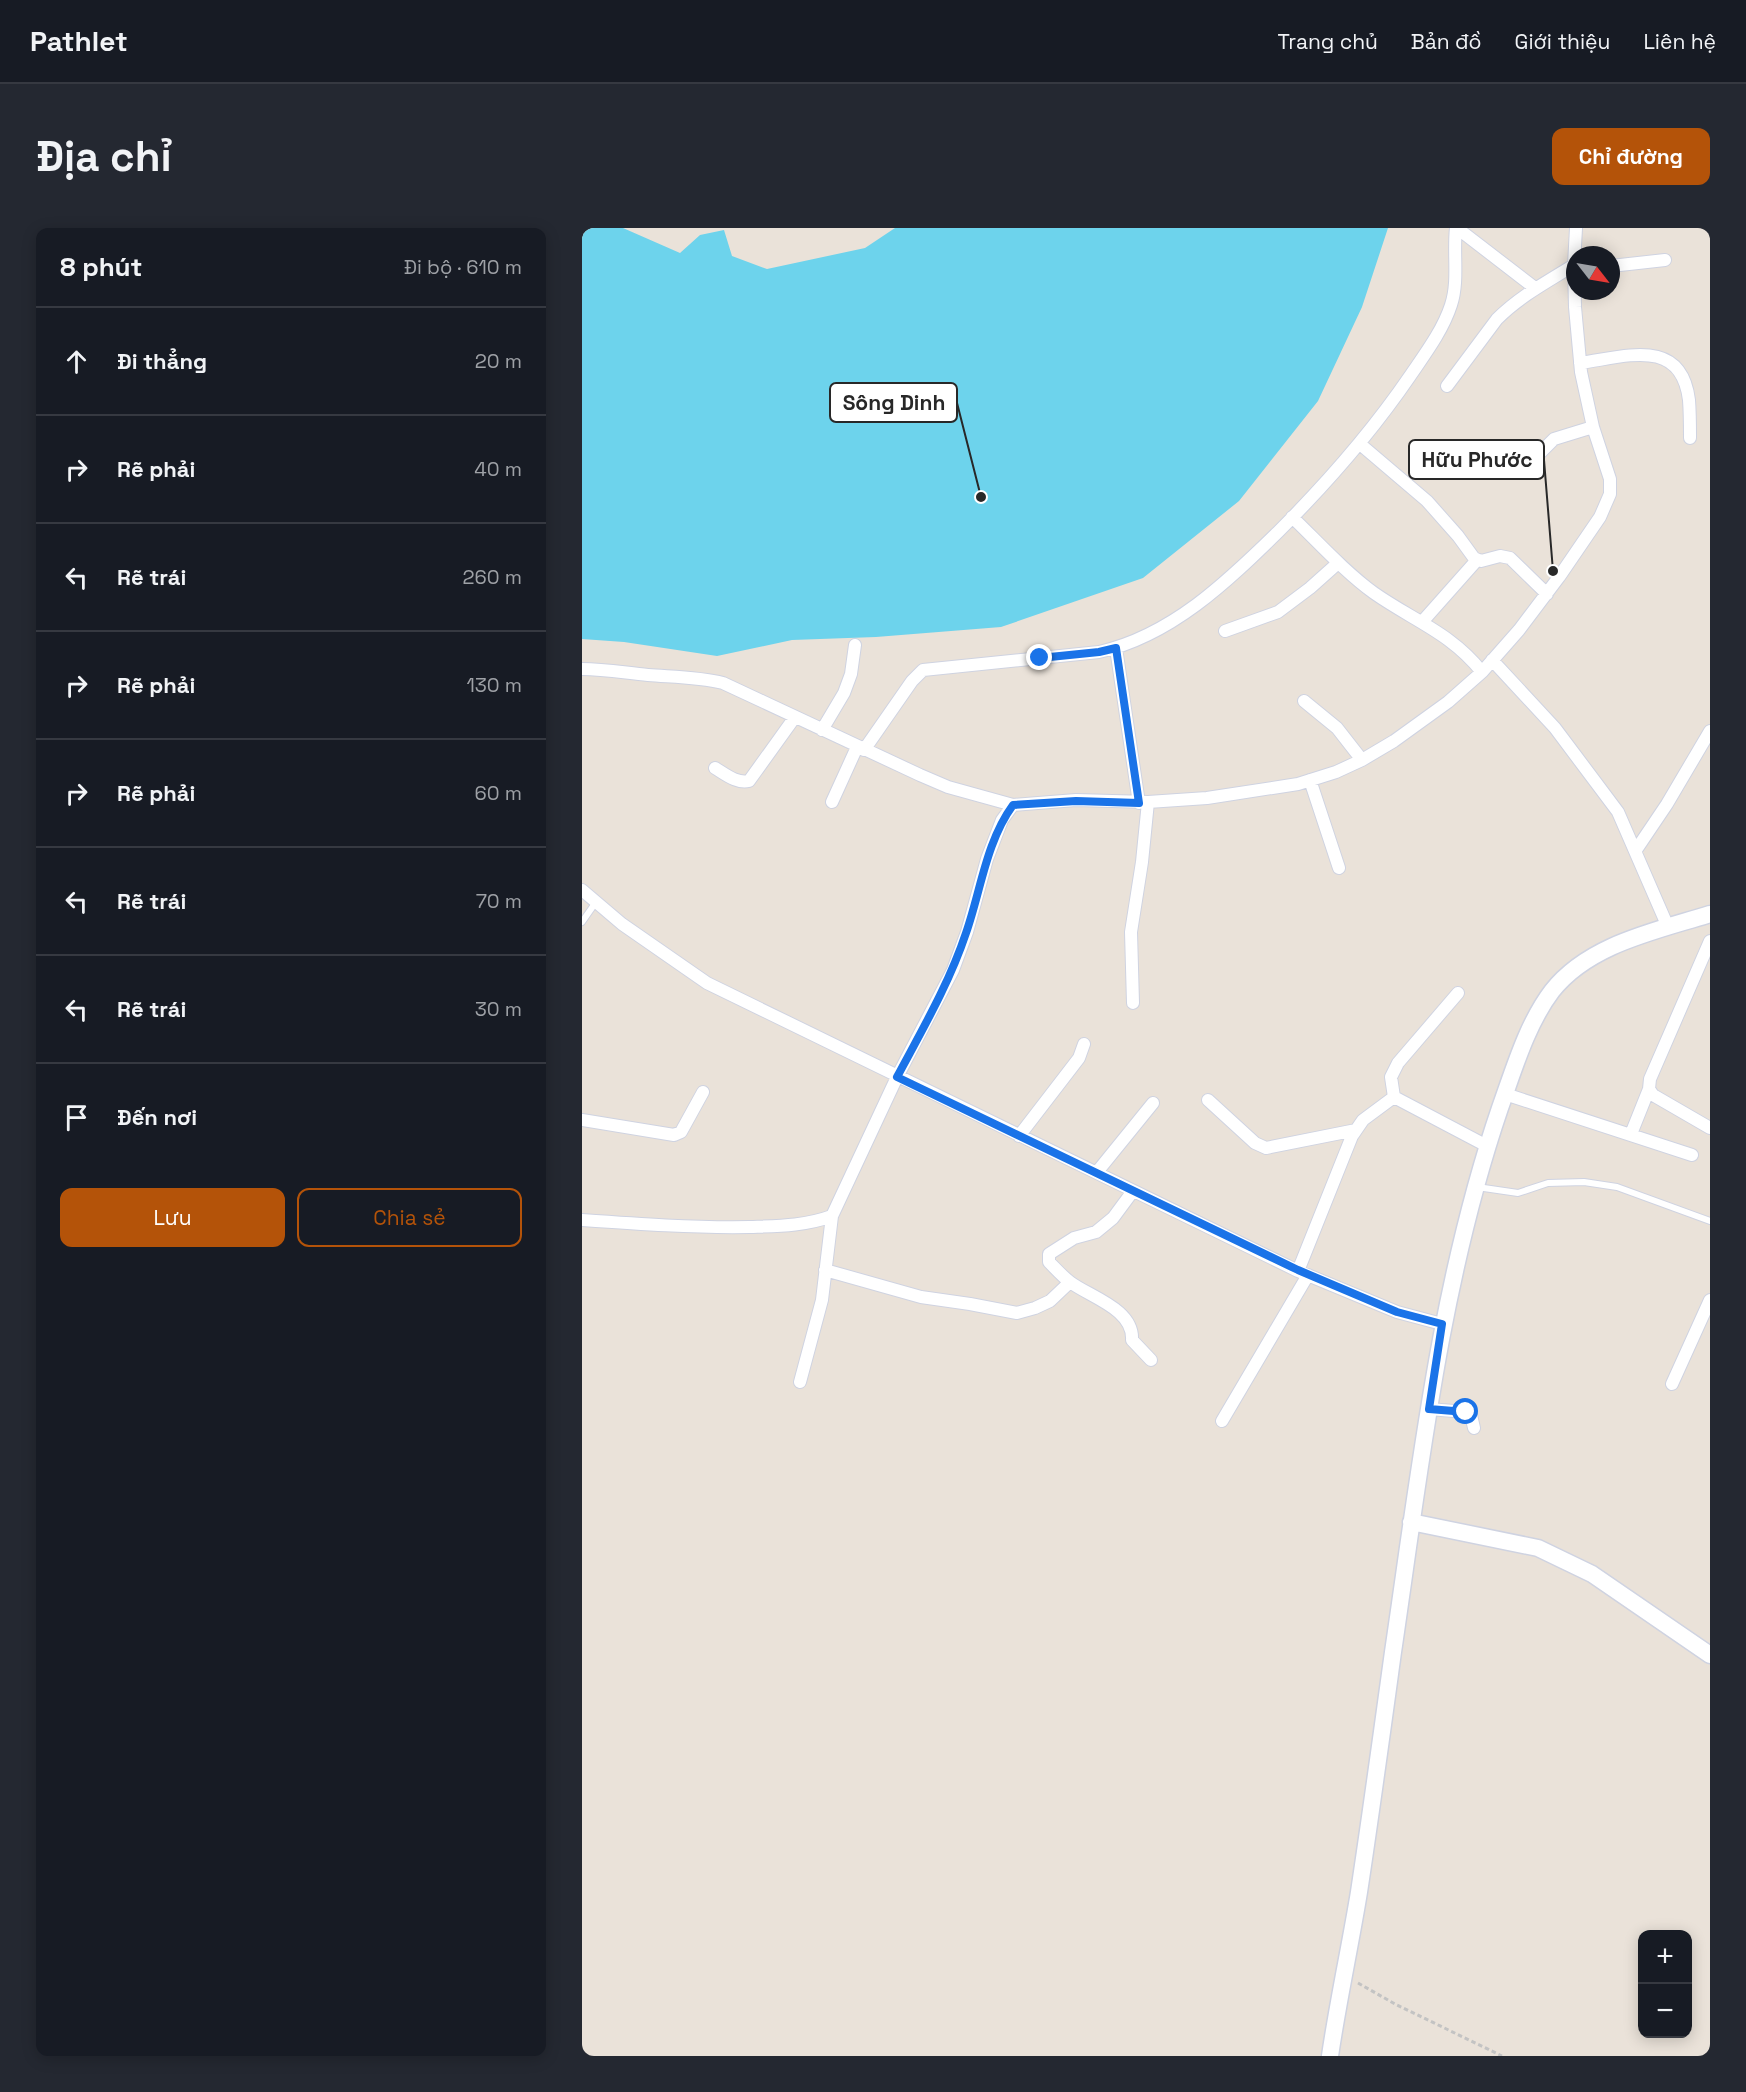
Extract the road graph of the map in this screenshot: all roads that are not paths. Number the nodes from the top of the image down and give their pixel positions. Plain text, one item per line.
1 (1457, 228) edge
2 (1576, 228) edge
3 (1575, 246) edge
4 (1665, 260) dead end
5 (1620, 265) edge
6 (1566, 275) edge
7 (1535, 288) junction
8 (1576, 300) edge
9 (1580, 363) junction
10 (1447, 386) dead end
11 (1593, 427) junction
12 (1690, 438) dead end
13 (1360, 444) junction
14 (1531, 462) dead end
15 (1292, 517) junction
16 (1477, 560) junction
17 (1338, 562) junction
18 (1547, 594) junction
19 (1422, 622) junction
20 (1225, 631) dead end
21 (855, 645) dead end
22 (1116, 648) junction
23 (1492, 660) junction
24 (582, 669) edge
25 (1482, 672) junction
26 (1304, 701) dead end
27 (795, 717) junction
28 (822, 730) junction
29 (1710, 731) edge
30 (861, 748) junction
31 (1362, 760) junction
32 (715, 768) dead end
33 (1310, 780) junction
34 (832, 802) dead end
35 (1144, 802) junction
36 (1013, 805) junction
37 (1636, 850) junction
38 (1339, 868) dead end
39 (582, 890) edge
40 (596, 902) junction
41 (1710, 914) edge
42 (582, 922) edge
43 (1668, 927) junction
44 (1710, 941) edge
45 (1458, 993) dead end
46 (1132, 1002) dead end
47 (1084, 1044) dead end
48 (897, 1077) junction
49 (1649, 1089) junction
50 (703, 1092) dead end
51 (1505, 1094) junction
52 (1394, 1097) junction
53 (1208, 1100) dead end
54 (1153, 1103) dead end
55 (582, 1120) edge
56 (1710, 1127) edge
57 (1356, 1130) junction
58 (1631, 1134) junction
59 (1019, 1136) junction
60 (1487, 1146) junction
61 (1692, 1155) dead end
62 (1097, 1173) junction
63 (1476, 1187) junction
64 (1133, 1191) junction
65 (832, 1216) junction
66 (582, 1220) edge
67 (1710, 1221) edge
68 (825, 1270) junction
69 (1303, 1273) junction
70 (1070, 1282) junction
71 (1710, 1300) edge
72 (1442, 1324) junction
73 (1151, 1360) dead end
74 (800, 1382) dead end
75 (1672, 1384) dead end
76 (1429, 1409) junction
77 (1222, 1421) dead end
78 (1474, 1428) dead end
79 (1411, 1522) junction
80 (1710, 1655) edge
81 (1330, 2056) edge

1 - 7 street
1 - 13 street
2 - 3 street
4 - 5 street
6 - 7 street
7 - 10 street
8 - 9 street
9 - 11 street
9 - 12 street
11 - 14 street
11 - 18 street
13 - 15 street
13 - 16 street
15 - 17 street
15 - 22 street
16 - 18 street
16 - 19 street
17 - 19 street
17 - 20 street
18 - 23 street
19 - 25 street
21 - 28 street
22 - 30 street
22 - 35 street
23 - 25 street
23 - 37 street
24 - 27 street
25 - 31 street
26 - 31 street
27 - 28 street
27 - 32 street
28 - 30 street
29 - 37 street
30 - 34 street
30 - 36 street
31 - 33 street
33 - 35 street
33 - 38 street
35 - 36 street
35 - 46 street
36 - 48 street
37 - 43 street
39 - 40 street
40 - 42 lane
40 - 48 street
41 - 43 street
43 - 51 street
44 - 49 street
45 - 52 street
47 - 59 street
48 - 59 street
48 - 65 street
49 - 56 street
49 - 58 street
50 - 55 street
51 - 58 street
51 - 60 street
52 - 57 street
52 - 60 street
53 - 57 street
54 - 62 street
57 - 69 street
58 - 61 street
59 - 62 street
60 - 63 street
62 - 64 street
63 - 67 lane
63 - 72 street
64 - 69 street
64 - 70 street
65 - 66 street
65 - 68 street
68 - 70 street
68 - 74 street
69 - 72 street
69 - 77 street
70 - 73 street
71 - 75 street
72 - 76 street
76 - 78 street
76 - 79 street
79 - 80 street
79 - 81 street

